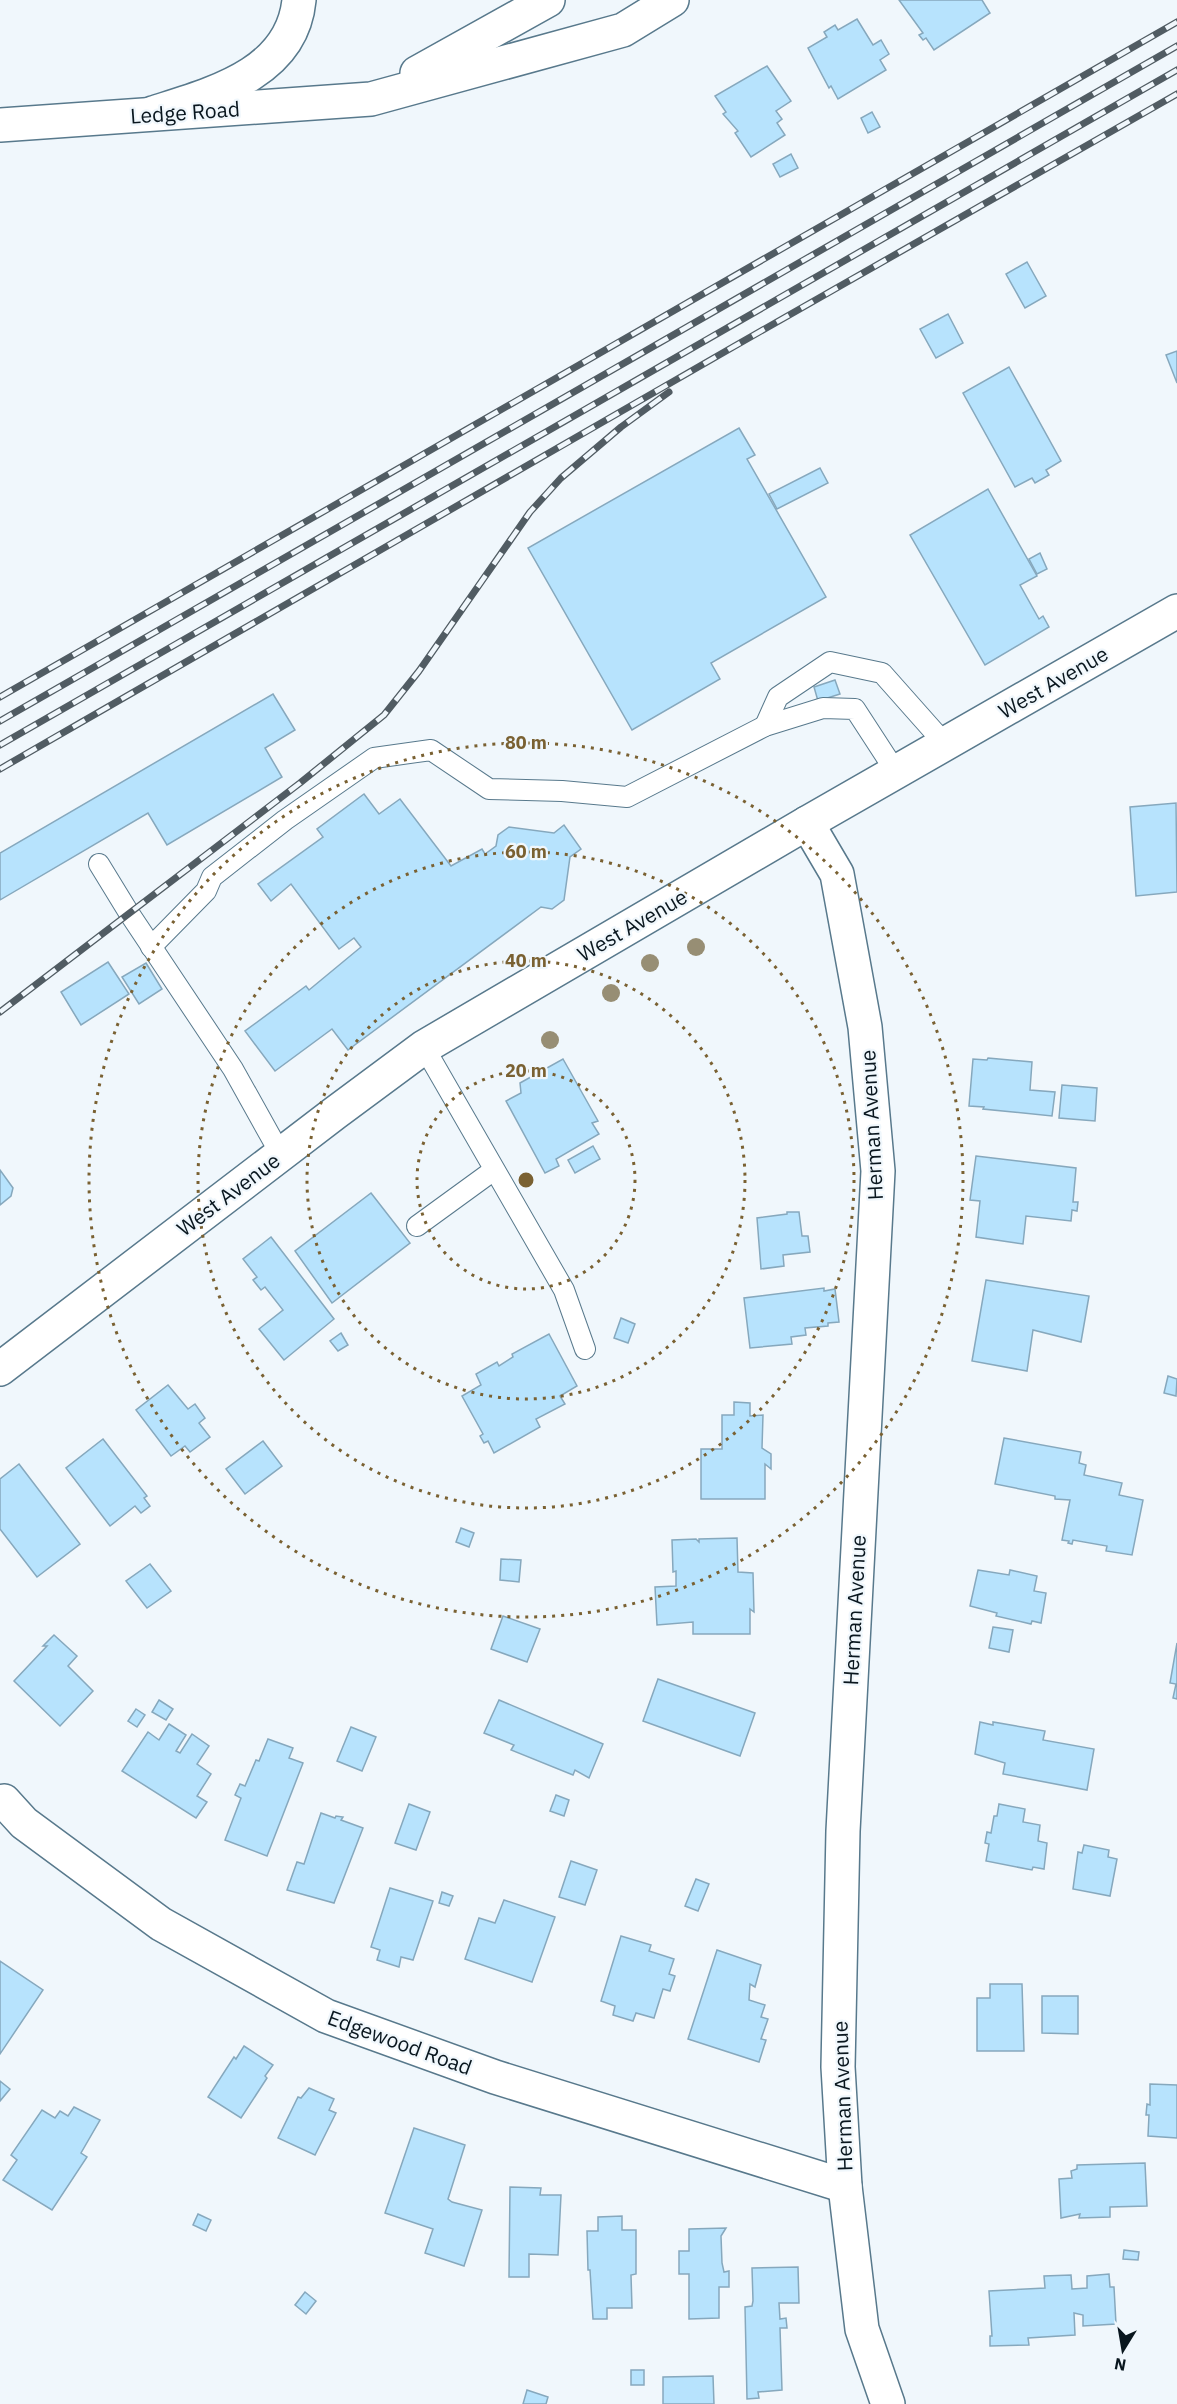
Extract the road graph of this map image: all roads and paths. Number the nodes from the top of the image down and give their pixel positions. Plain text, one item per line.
1 (299, 0) edge
2 (548, 0) edge
3 (672, 0) edge
4 (371, 99) junction
5 (153, 113) junction
6 (0, 125) edge
7 (1177, 611) edge
8 (765, 726) junction
9 (945, 744) junction
10 (896, 772) junction
11 (807, 823) junction
12 (99, 864) dead end
13 (151, 946) junction
14 (424, 1047) junction
15 (280, 1155) junction
16 (495, 1170) junction
17 (417, 1226) dead end
18 (585, 1349) dead end
19 (0, 1369) edge
20 (4, 1801) dead end
21 (845, 2186) junction
22 (888, 2404) edge

1 - 5 main road
2 - 4 main road, Ledge Road
3 - 4 main road, Ledge Road
4 - 5 main road, Ledge Road
5 - 6 main road, Ledge Road
7 - 9 main road, West Avenue
8 - 9 lane
8 - 10 lane
8 - 13 lane
9 - 10 main road, West Avenue
10 - 11 main road, West Avenue
11 - 14 main road, West Avenue
11 - 21 main road, Herman Avenue
12 - 13 lane
13 - 15 lane
14 - 15 main road, West Avenue
14 - 16 lane
15 - 19 main road, West Avenue
16 - 17 lane
16 - 18 lane
20 - 21 main road, Edgewood Road
21 - 22 main road, Herman Avenue

